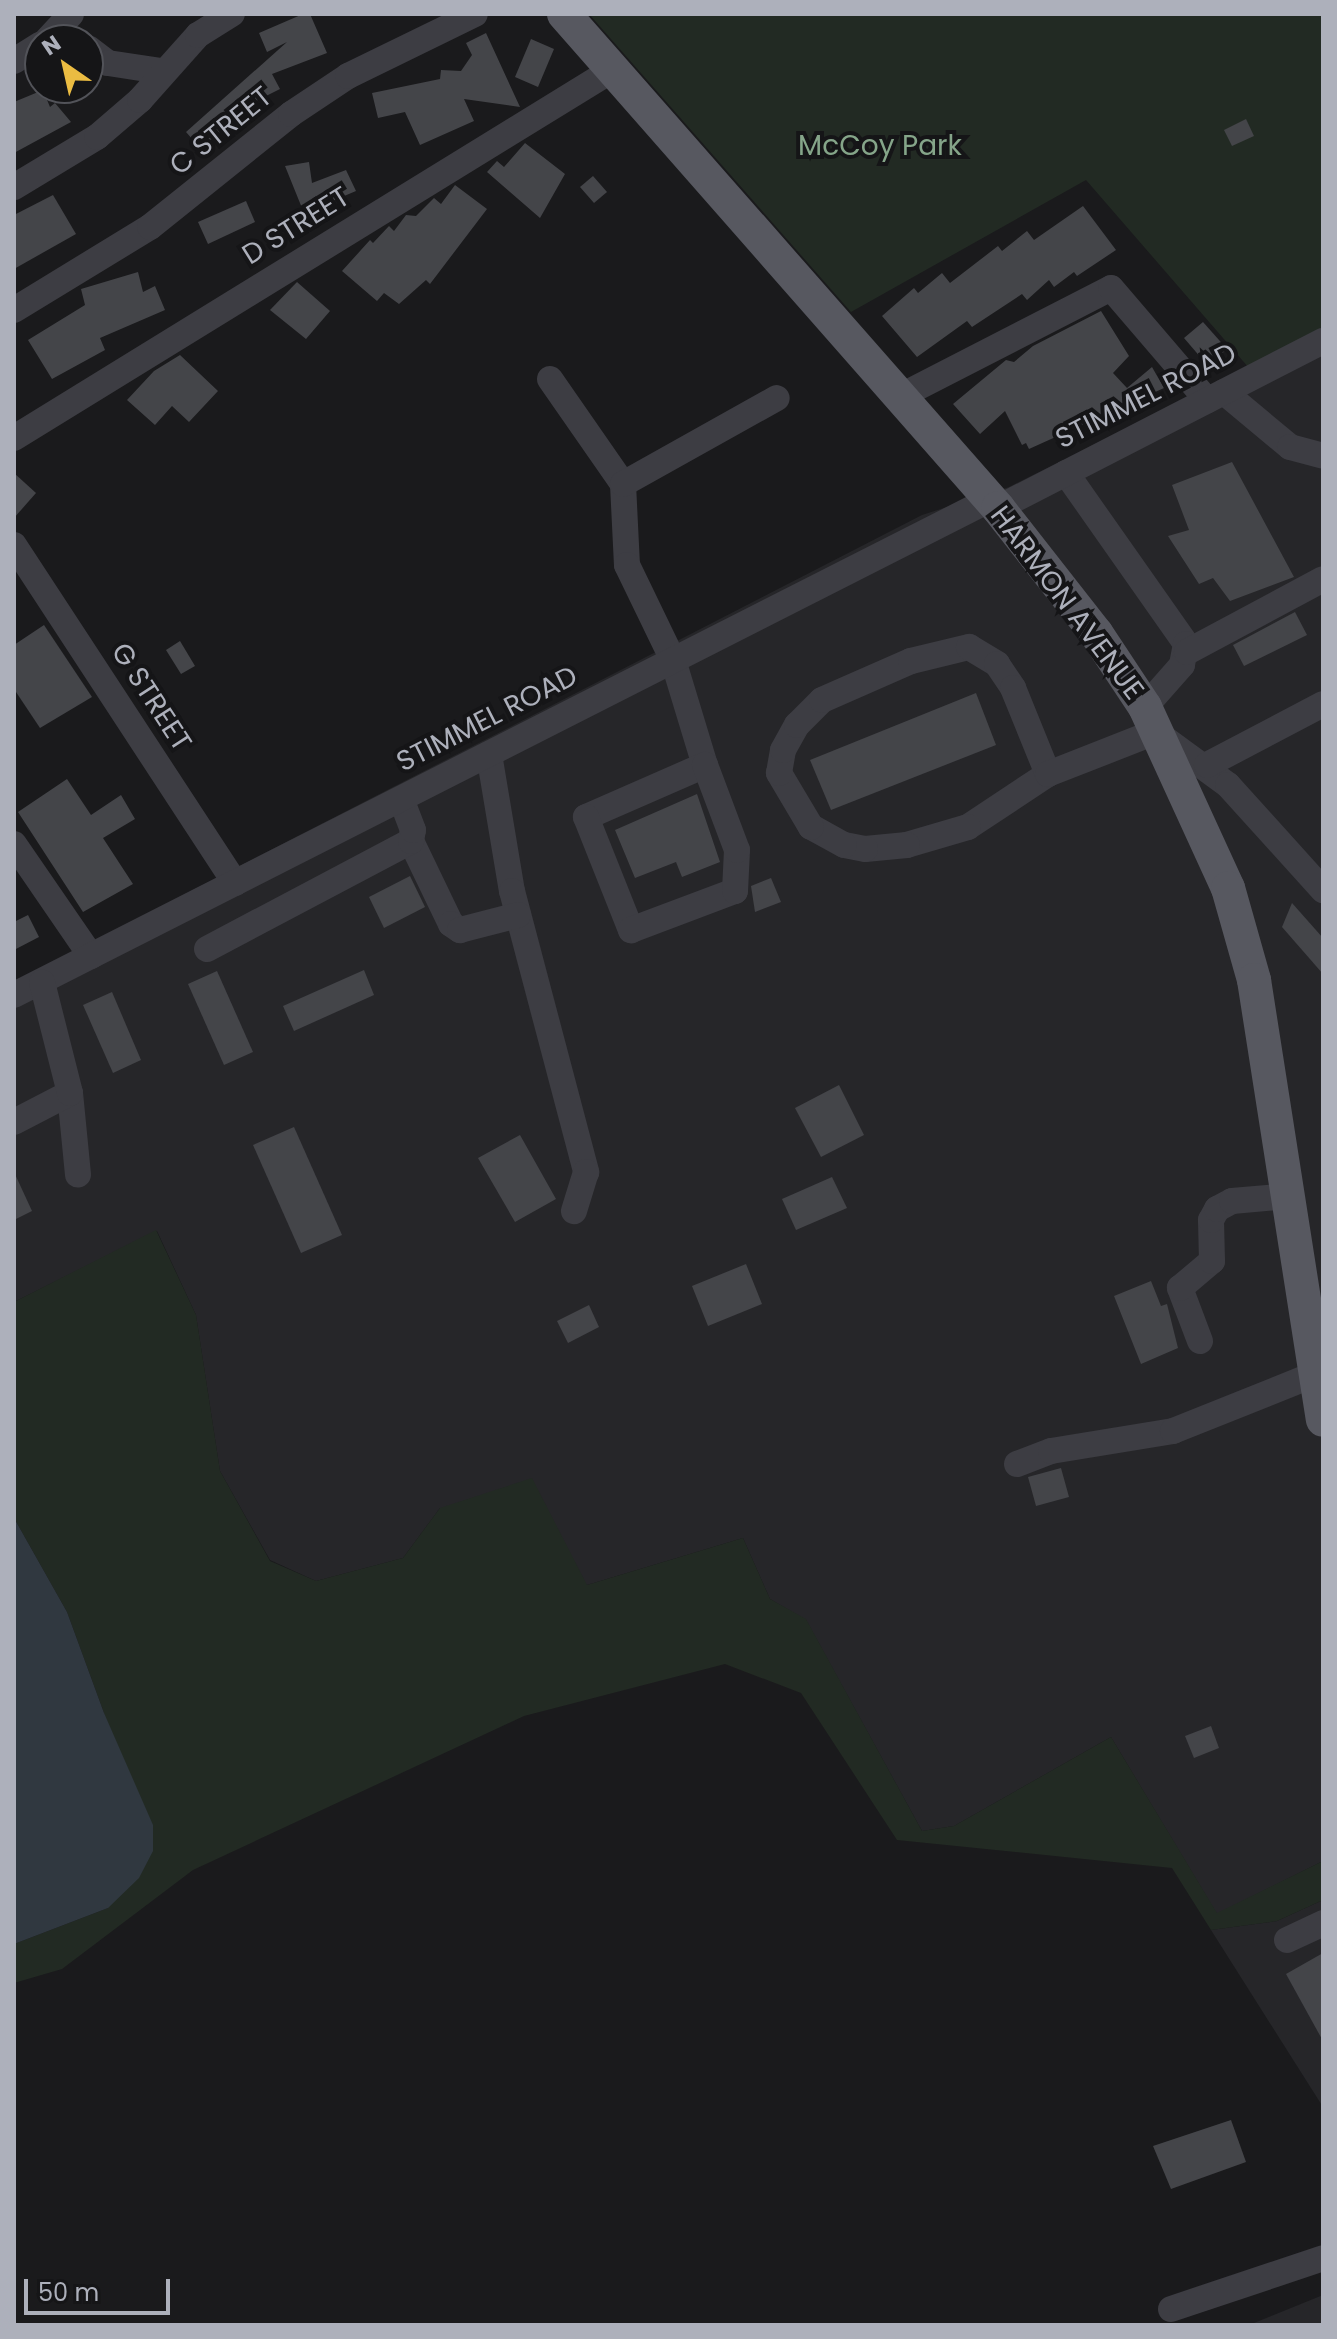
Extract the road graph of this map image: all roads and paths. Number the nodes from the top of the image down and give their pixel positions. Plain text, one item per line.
1 (232, 14) edge
2 (475, 14) edge
3 (564, 14) edge
4 (104, 60) edge
5 (612, 70) junction
6 (161, 71) junction
7 (14, 187) edge
8 (14, 310) edge
9 (1323, 341) edge
10 (550, 379) dead end
11 (1216, 396) junction
12 (899, 397) junction
13 (777, 398) dead end
14 (14, 438) edge
15 (1323, 456) edge
16 (1066, 473) junction
17 (623, 484) junction
18 (994, 504) junction
19 (14, 545) edge
20 (1323, 579) edge
21 (1187, 652) junction
22 (673, 660) junction
23 (1323, 704) edge
24 (1155, 725) junction
25 (489, 754) junction
26 (705, 765) junction
27 (1207, 765) junction
28 (1048, 774) junction
29 (401, 799) junction
30 (411, 841) junction
31 (14, 844) edge
32 (235, 883) junction
33 (1323, 890) edge
34 (518, 915) junction
35 (207, 949) dead end
36 (91, 956) junction
37 (42, 982) junction
38 (14, 995) edge
39 (70, 1093) junction
40 (14, 1122) edge
41 (78, 1175) dead end
42 (1288, 1196) junction
43 (574, 1211) dead end
44 (1311, 1281) edge
45 (1200, 1341) dead end
46 (1313, 1375) junction
47 (1323, 1420) edge
48 (1017, 1464) dead end
49 (1323, 1923) edge
50 (1287, 1940) dead end
51 (1323, 2258) edge
52 (1171, 2309) dead end

1 - 6 street
2 - 8 street, C STREET
3 - 5 main road, HARMON AVENUE
4 - 6 street
5 - 12 main road, HARMON AVENUE
5 - 14 street, D STREET
6 - 7 street
9 - 11 street, STIMMEL ROAD
10 - 17 street
11 - 12 street
11 - 15 street
11 - 16 street, STIMMEL ROAD
12 - 18 main road, HARMON AVENUE
13 - 17 street
16 - 18 street, STIMMEL ROAD
16 - 21 street
17 - 22 street
18 - 22 street, STIMMEL ROAD
18 - 24 main road, HARMON AVENUE
19 - 32 street, G STREET
20 - 21 street
21 - 24 street
22 - 25 street, STIMMEL ROAD
22 - 26 street
23 - 27 street
24 - 27 street
24 - 28 street
24 - 42 main road, HARMON AVENUE
25 - 29 street, STIMMEL ROAD
25 - 34 street
26 - 26 street
27 - 33 street
28 - 28 street
29 - 30 street
29 - 32 street, STIMMEL ROAD
30 - 34 street
30 - 35 street
31 - 36 street
32 - 36 street, STIMMEL ROAD
34 - 43 street
36 - 37 street, STIMMEL ROAD
37 - 38 street, STIMMEL ROAD
37 - 39 street
39 - 40 street
39 - 41 street
42 - 44 main road, HARMON AVENUE
42 - 45 street
44 - 46 main road, HARMON AVENUE
46 - 47 main road, HARMON AVENUE
46 - 48 street
49 - 50 street
51 - 52 street

